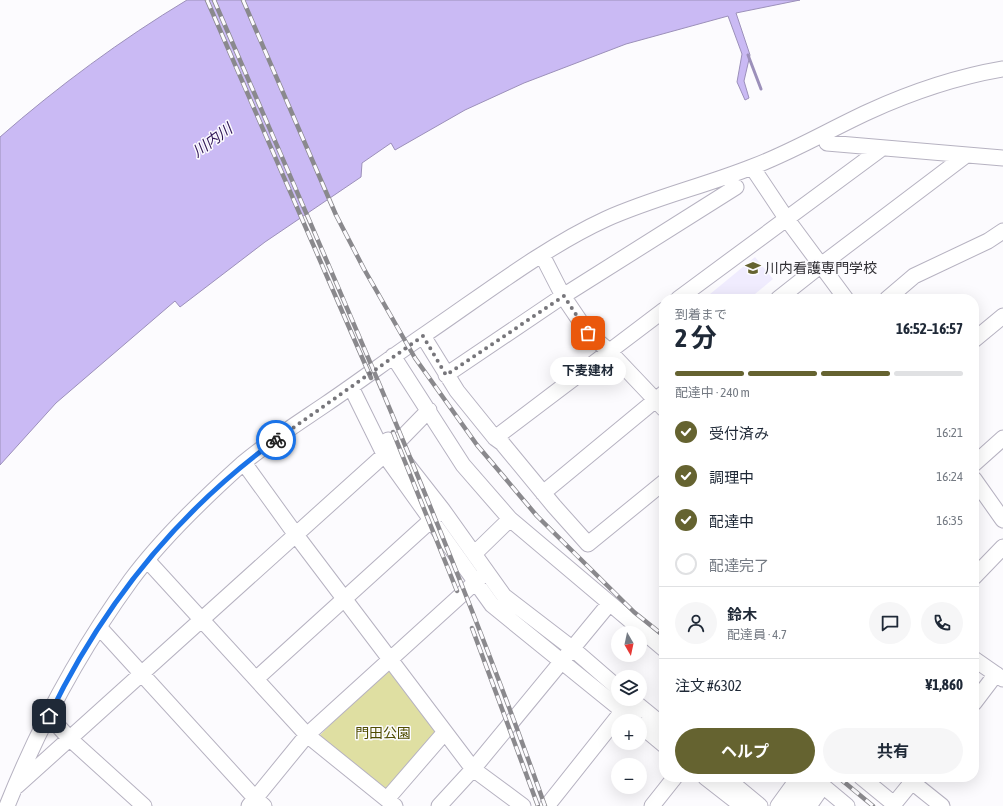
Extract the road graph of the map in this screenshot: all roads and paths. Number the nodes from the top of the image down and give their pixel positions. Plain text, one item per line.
1 (1003, 69) edge
2 (827, 143) dead end
3 (880, 149) junction
4 (965, 156) junction
5 (1003, 158) edge
6 (752, 168) junction
7 (736, 187) dead end
8 (688, 189) junction
9 (696, 213) junction
10 (786, 218) junction
11 (1003, 231) edge
12 (542, 255) junction
13 (820, 264) junction
14 (685, 294) edge
15 (784, 294) edge
16 (842, 294) edge
17 (893, 294) edge
18 (564, 296) junction
19 (659, 314) edge
20 (1003, 316) edge
21 (423, 336) junction
22 (979, 336) edge
23 (609, 351) junction
24 (393, 356) junction
25 (446, 375) junction
26 (351, 387) junction
27 (659, 399) edge
28 (659, 403) edge
29 (428, 410) junction
30 (495, 438) junction
31 (1003, 438) edge
32 (389, 451) junction
33 (979, 460) edge
34 (244, 463) junction
35 (659, 486) edge
36 (979, 486) edge
37 (543, 493) junction
38 (442, 509) junction
39 (510, 519) junction
40 (432, 520) junction
41 (1003, 520) edge
42 (296, 535) junction
43 (1003, 548) edge
44 (474, 554) junction
45 (147, 560) junction
46 (486, 572) junction
47 (979, 572) edge
48 (476, 583) junction
49 (345, 599) junction
50 (609, 604) junction
51 (201, 619) junction
52 (99, 627) junction
53 (659, 646) edge
54 (572, 649) junction
55 (389, 659) junction
56 (562, 662) junction
57 (979, 662) edge
58 (143, 673) junction
59 (1000, 677) edge
60 (256, 679) junction
61 (611, 682) edge
62 (611, 692) edge
63 (979, 698) edge
64 (627, 706) edge
65 (634, 706) edge
66 (49, 716) junction
67 (659, 723) edge
68 (647, 731) edge
69 (445, 732) junction
70 (306, 735) junction
71 (70, 739) junction
72 (659, 741) edge
73 (473, 769) junction
74 (671, 782) edge
75 (711, 782) edge
76 (732, 782) edge
77 (795, 782) edge
78 (810, 782) edge
79 (868, 782) edge
80 (912, 782) edge
81 (917, 782) edge
82 (14, 788) junction
83 (391, 802) edge
84 (256, 804) edge
85 (7, 806) edge
86 (144, 806) edge
87 (439, 806) edge
88 (523, 806) edge
89 (547, 806) edge
90 (652, 806) edge
91 (742, 806) edge
92 (760, 806) edge
93 (778, 806) edge
94 (793, 806) edge
95 (808, 806) edge
96 (847, 806) edge
97 (942, 806) edge

1 - 6 street
2 - 3 street
3 - 4 street
3 - 10 street
4 - 5 street
4 - 13 street
6 - 8 street
6 - 10 street
7 - 9 street
8 - 9 street
8 - 12 street
9 - 18 street
10 - 13 street
10 - 14 street
11 - 17 street
12 - 18 street
12 - 21 street
13 - 15 street
13 - 16 street
18 - 23 street
18 - 25 street
19 - 23 street
20 - 22 street
21 - 24 street
21 - 25 street
23 - 27 street
23 - 30 street
24 - 26 street
24 - 29 street
25 - 30 street
26 - 32 street
26 - 34 street
28 - 37 street
29 - 32 street
29 - 39 street
30 - 37 street
31 - 33 street
32 - 38 street
32 - 40 street
32 - 42 street
34 - 42 street
34 - 45 street
35 - 37 street
36 - 41 street
38 - 40 street
38 - 44 street
39 - 44 street
39 - 50 street
40 - 48 street
40 - 49 street
42 - 49 street
42 - 51 street
43 - 47 street
44 - 46 street
45 - 51 street
45 - 52 street
46 - 48 street
46 - 54 street
48 - 55 street
48 - 56 street
49 - 55 street
49 - 60 street
50 - 53 street
50 - 54 street
51 - 58 street
51 - 60 street
52 - 58 street
52 - 66 street
54 - 56 street
54 - 61 street
55 - 69 street
55 - 70 street
56 - 62 street
56 - 73 street
57 - 59 street
58 - 71 street
58 - 84 street
59 - 63 street
60 - 70 street
64 - 89 street
65 - 67 street
66 - 71 street
66 - 82 street
68 - 72 street
69 - 73 street
69 - 83 street
70 - 83 street
70 - 84 street
71 - 82 street
71 - 86 street
73 - 87 street
73 - 88 street
74 - 90 street
75 - 91 street
76 - 92 street
77 - 93 street
78 - 94 street
79 - 80 street
81 - 97 street
82 - 85 street
95 - 96 street

